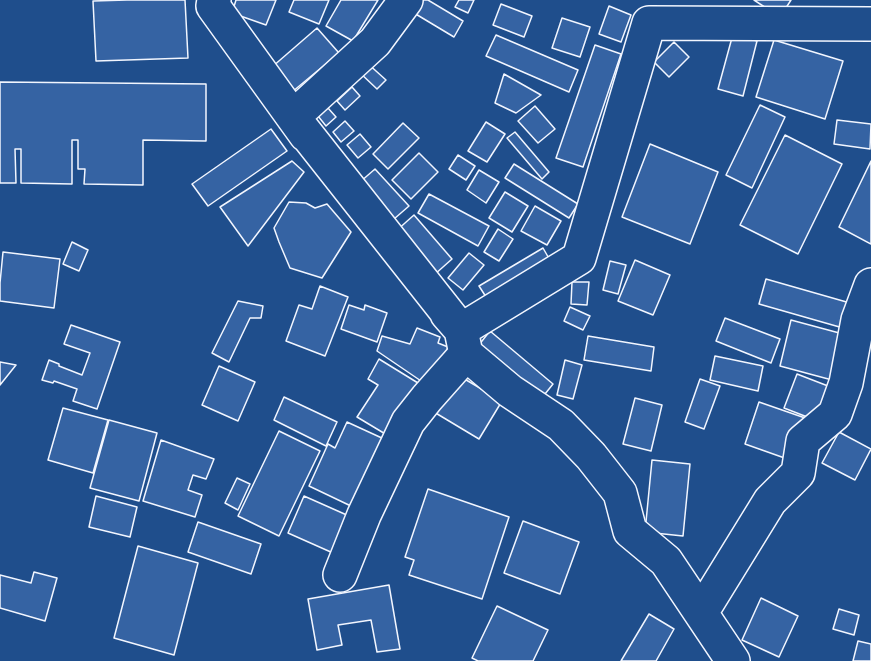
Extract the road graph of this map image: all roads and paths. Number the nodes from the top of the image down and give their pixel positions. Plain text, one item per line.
1 (214, 0) edge
2 (406, 0) edge
3 (871, 24) edge
4 (292, 117) junction
5 (871, 285) edge
6 (464, 342) junction
7 (340, 575) dead end
8 (701, 613) junction
9 (733, 661) edge

1 - 4 street
2 - 4 street
3 - 6 street
4 - 6 street
5 - 8 street
6 - 7 street
6 - 8 street
8 - 9 street

